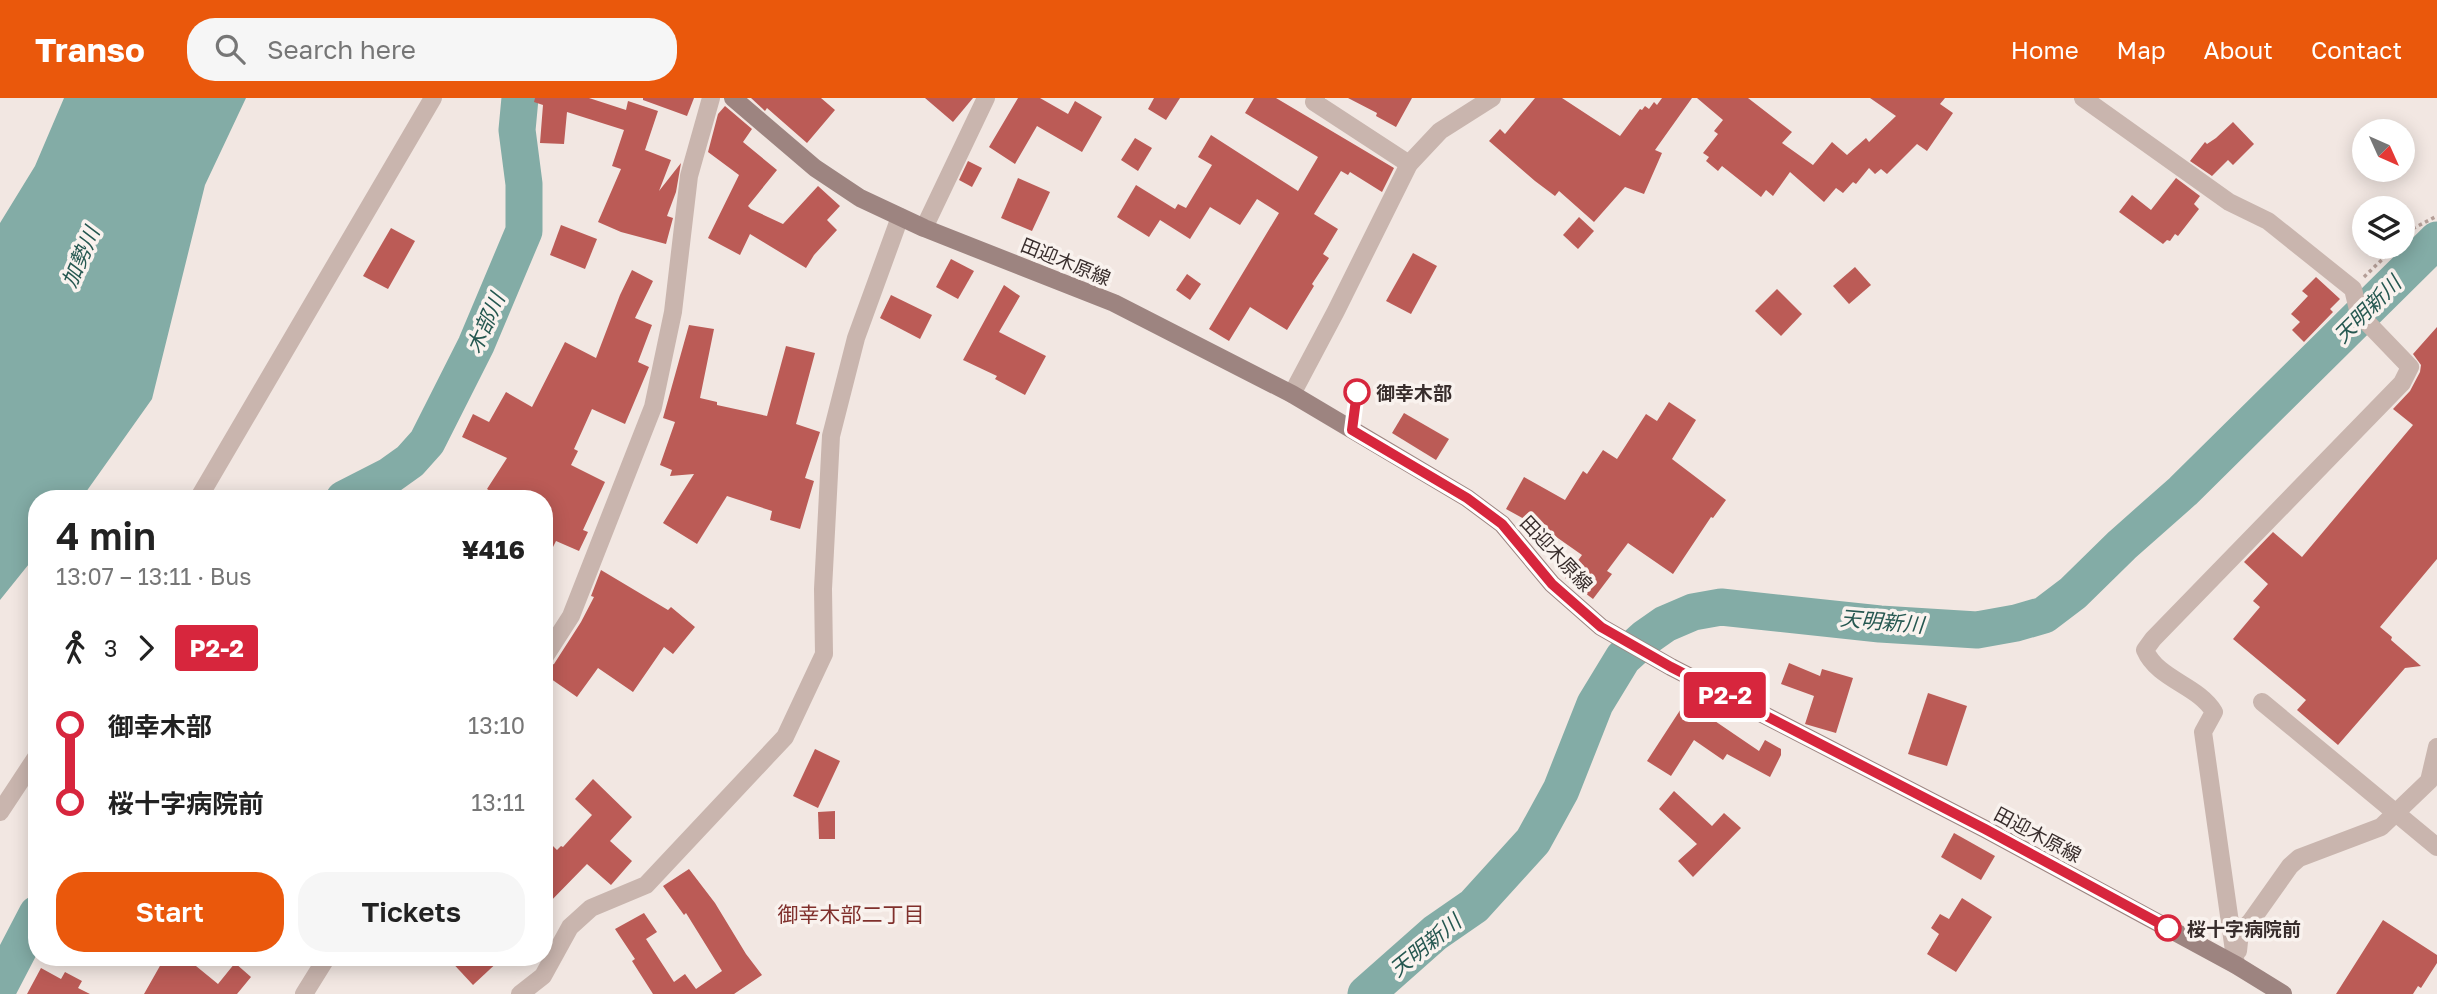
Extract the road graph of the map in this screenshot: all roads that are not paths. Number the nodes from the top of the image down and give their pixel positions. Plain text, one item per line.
1 (433, 98) edge
2 (712, 98) edge
3 (733, 98) edge
4 (986, 98) edge
5 (1316, 98) edge
6 (1492, 98) edge
7 (2083, 98) edge
8 (1409, 164) junction
9 (900, 217) junction
10 (924, 228) junction
11 (1358, 385) dead end
12 (1292, 394) junction
13 (1352, 430) junction
14 (203, 490) edge
15 (553, 643) edge
16 (2262, 702) dead end
17 (2437, 747) edge
18 (28, 770) edge
19 (2433, 779) edge
20 (0, 812) edge
21 (2395, 813) junction
22 (2437, 847) edge
23 (553, 958) edge
24 (2236, 965) junction
25 (321, 966) edge
26 (549, 966) edge
27 (304, 994) edge
28 (520, 994) edge
29 (2283, 994) edge

1 - 14 street
2 - 15 street
3 - 9 main road, 田迎木原線
4 - 10 street
5 - 8 street
6 - 8 street
7 - 24 street
8 - 12 street
9 - 10 main road, 田迎木原線
9 - 23 street
10 - 12 main road, 田迎木原線
11 - 13 lane
12 - 13 main road, 田迎木原線
13 - 24 main road, 田迎木原線
16 - 21 street
17 - 19 street
18 - 20 street
19 - 21 street
21 - 22 street
21 - 24 street
24 - 29 main road, 田迎木原線
25 - 27 street
26 - 28 street

